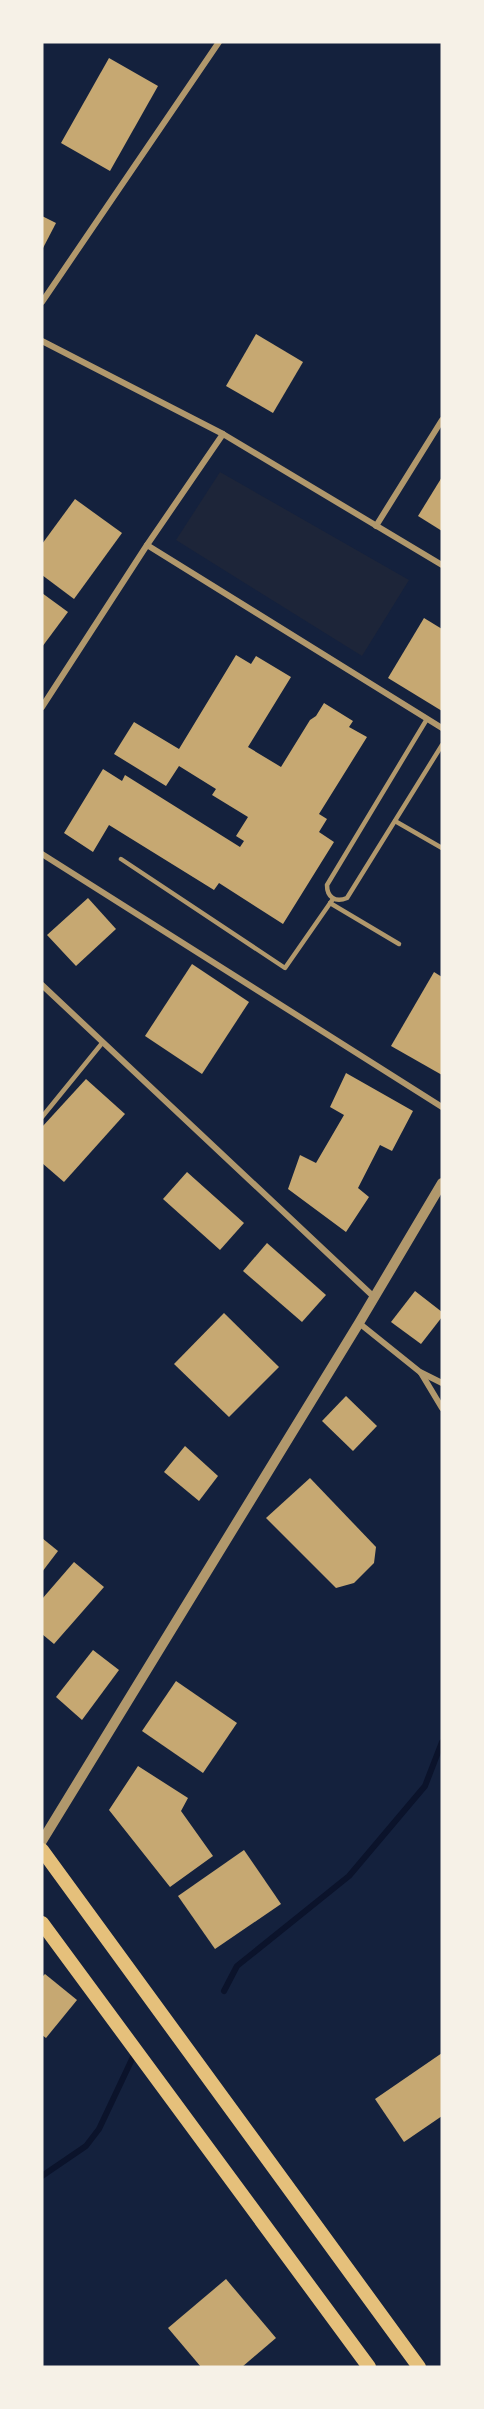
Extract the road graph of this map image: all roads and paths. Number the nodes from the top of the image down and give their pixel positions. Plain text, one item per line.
1 (219, 42) edge
2 (42, 302) edge
3 (42, 341) edge
4 (442, 420) edge
5 (223, 434) junction
6 (376, 526) junction
7 (147, 545) junction
8 (442, 565) edge
9 (42, 707) edge
10 (427, 718) junction
11 (442, 728) edge
12 (442, 745) edge
13 (395, 821) junction
14 (442, 848) edge
15 (42, 854) edge
16 (121, 859) dead end
17 (332, 901) junction
18 (399, 944) dead end
19 (42, 985) edge
20 (103, 1042) junction
21 (442, 1107) edge
22 (42, 1117) edge
23 (442, 1183) edge
24 (374, 1298) junction
25 (359, 1323) junction
26 (420, 1372) junction
27 (442, 1383) edge
28 (442, 1408) edge
29 (42, 1841) edge
30 (42, 1850) edge
31 (42, 1923) edge
32 (369, 2367) edge
33 (419, 2367) edge

1 - 2 street
3 - 5 street
4 - 6 street
5 - 6 street
5 - 7 street
6 - 8 street
7 - 9 street
7 - 10 street
10 - 11 street
10 - 17 lane
12 - 13 lane
13 - 14 lane
13 - 17 lane
15 - 21 street
16 - 17 lane
17 - 18 lane
19 - 20 street
20 - 22 lane
20 - 24 street
23 - 24 street
24 - 25 street
25 - 26 street
25 - 29 street
26 - 27 street
26 - 28 street
30 - 33 highway
31 - 32 highway

